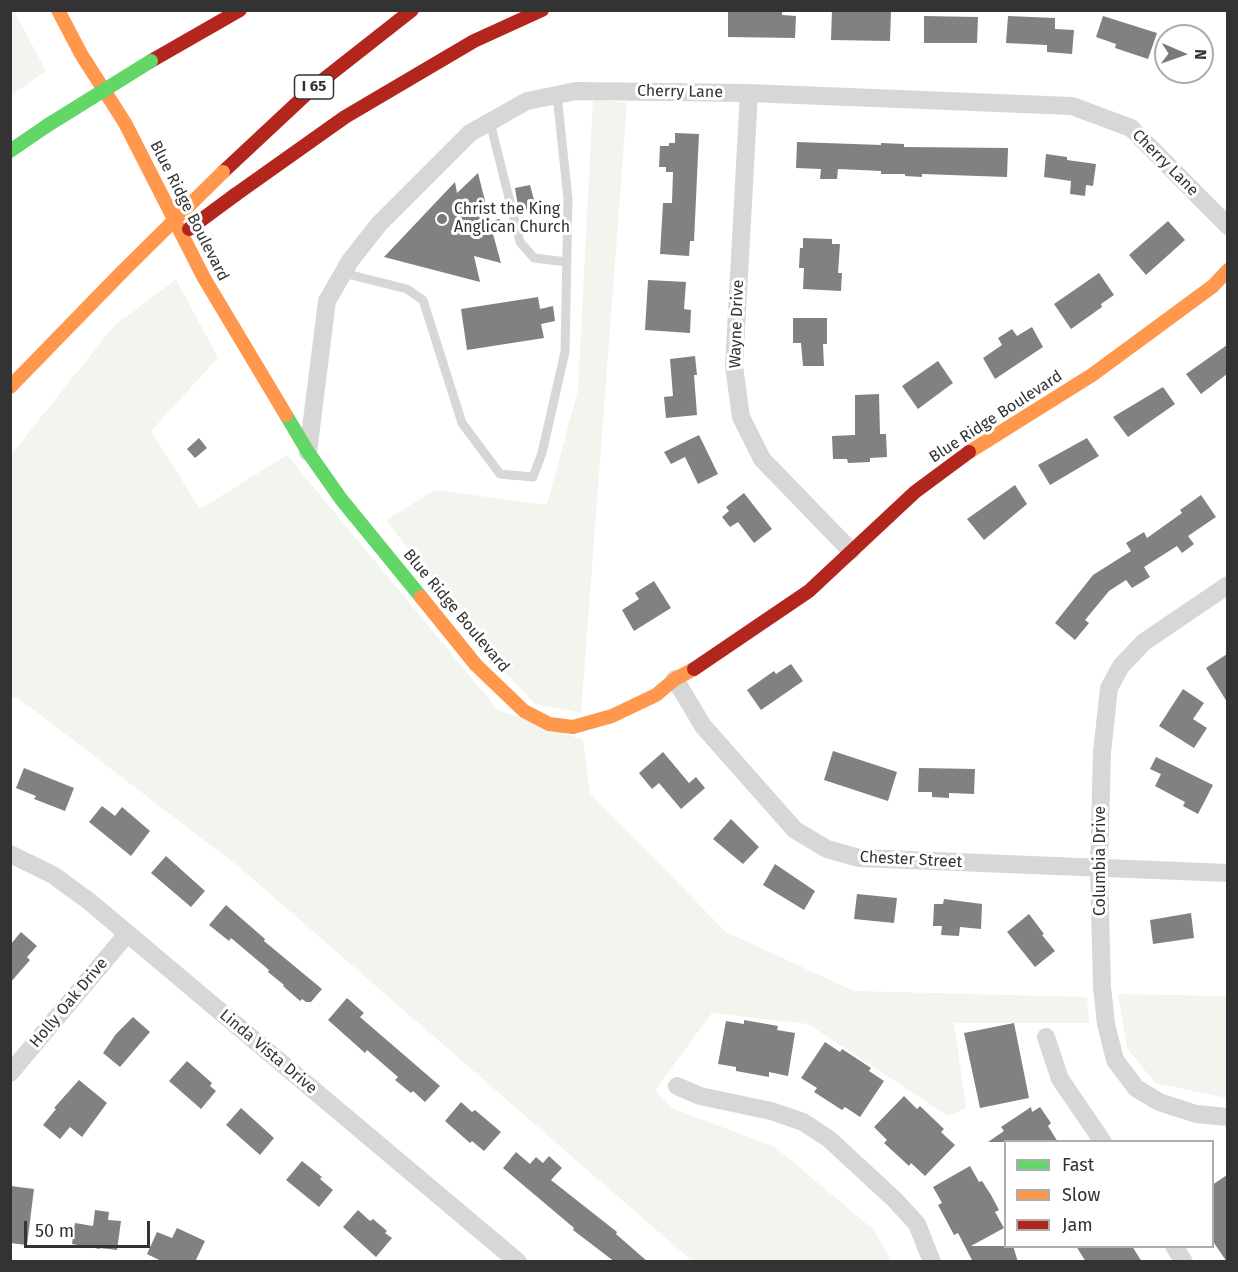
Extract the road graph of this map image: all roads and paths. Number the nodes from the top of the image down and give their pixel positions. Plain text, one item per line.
1 (58, 10) edge
2 (240, 10) edge
3 (412, 10) edge
4 (542, 10) edge
5 (229, 15) edge
6 (749, 93) junction
7 (557, 95) junction
8 (490, 122) junction
9 (10, 151) edge
10 (1227, 226) edge
11 (567, 262) junction
12 (1227, 270) edge
13 (122, 272) junction
14 (343, 273) junction
15 (10, 387) edge
16 (308, 452) junction
17 (851, 551) junction
18 (1227, 585) edge
19 (675, 679) junction
20 (10, 854) edge
21 (1099, 868) junction
22 (1227, 873) edge
23 (128, 934) junction
24 (1046, 1037) dead end
25 (10, 1073) edge
26 (677, 1086) dead end
27 (1227, 1117) edge
28 (1102, 1140) edge
29 (1175, 1248) edge
30 (518, 1262) edge
31 (932, 1262) edge
32 (1184, 1262) edge

1 - 16 main road, Blue Ridge Boulevard
2 - 5 main road
3 - 13 main road, I 65, bridge
4 - 13 main road, bridge
5 - 9 main road, bridge
6 - 7 street, Cherry Lane
6 - 10 street, Cherry Lane
6 - 17 street, Wayne Drive
7 - 8 street, Cherry Lane
7 - 11 lane
8 - 11 lane
8 - 14 street, Cherry Lane
11 - 14 lane
12 - 17 main road, Blue Ridge Boulevard
13 - 15 main road, I 65
14 - 16 street, Cherry Lane
16 - 19 main road, Blue Ridge Boulevard
17 - 19 main road, Blue Ridge Boulevard
18 - 21 street, Columbia Drive
19 - 21 street, Chester Street
20 - 23 street, Linda Vista Drive
21 - 22 street, Chester Street
21 - 27 street, Columbia Drive
23 - 25 street, Holly Oak Drive
23 - 30 street, Linda Vista Drive
24 - 28 street
26 - 31 street
29 - 32 street

